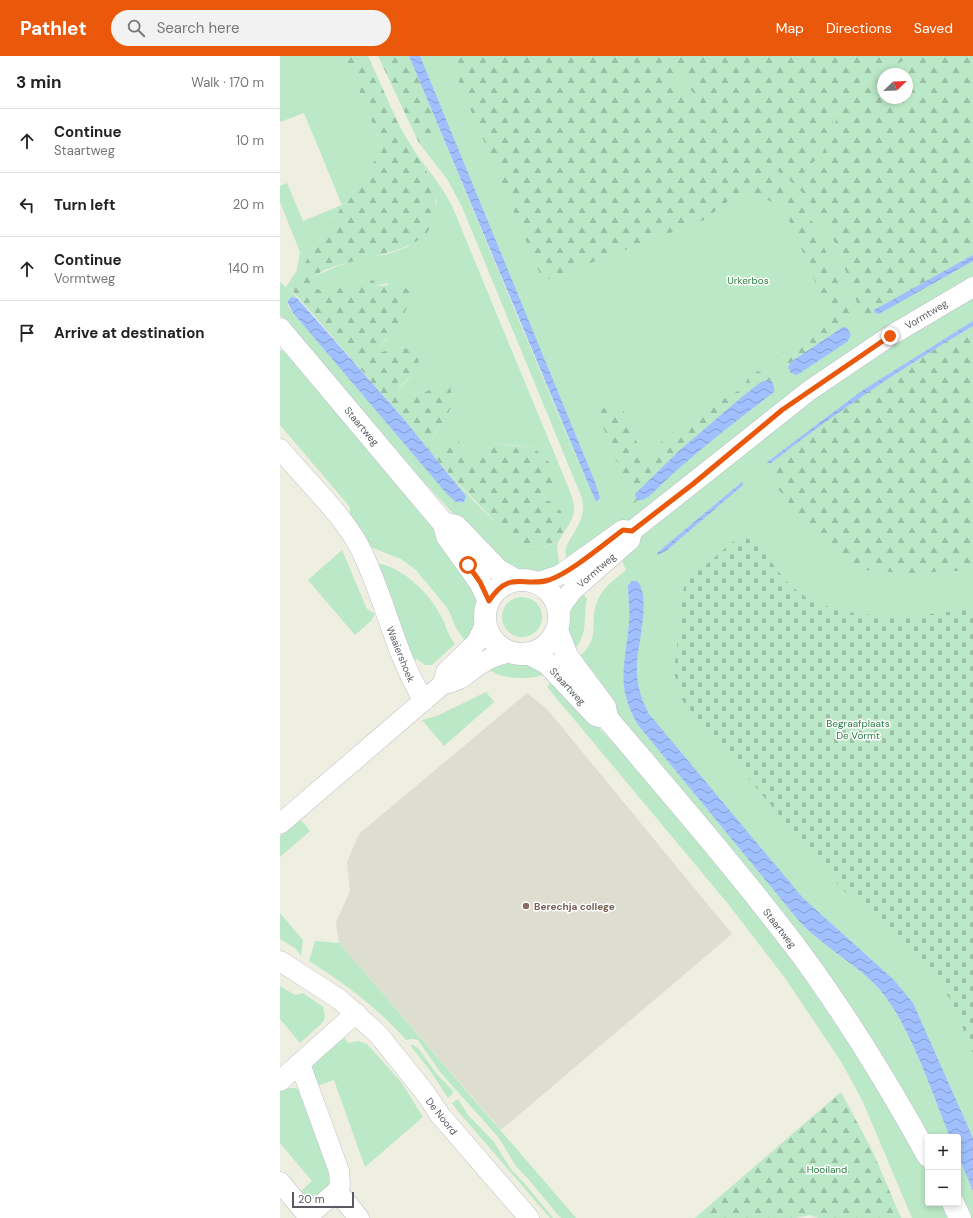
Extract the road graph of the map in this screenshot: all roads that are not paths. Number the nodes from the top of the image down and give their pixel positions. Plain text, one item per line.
1 (973, 287) edge
2 (280, 329) edge
3 (280, 449) edge
4 (444, 524) junction
5 (632, 531) junction
6 (526, 582) junction
7 (489, 601) junction
8 (558, 620) junction
9 (486, 623) junction
10 (519, 652) junction
11 (449, 683) junction
12 (424, 701) junction
13 (607, 718) junction
14 (280, 824) edge
15 (280, 961) edge
16 (356, 1013) junction
17 (300, 1064) junction
18 (280, 1081) edge
19 (925, 1151) edge
20 (280, 1182) edge
21 (337, 1191) junction
22 (954, 1206) edge
23 (359, 1218) edge
24 (529, 1218) edge
25 (960, 1218) edge

1 - 5 street, Vormtweg
2 - 4 main road, Staartweg
3 - 12 street, Waaiershoek
4 - 6 main road, Staartweg
4 - 7 main road, Staartweg
5 - 6 street, Vormtweg
5 - 8 street, Vormtweg
6 - 7 main road
6 - 8 main road
7 - 9 main road
8 - 10 main road
8 - 13 main road, Staartweg
9 - 10 main road
9 - 11 street
10 - 11 street
10 - 13 main road, Staartweg
11 - 12 street
12 - 14 street
13 - 19 main road, Staartweg
15 - 16 street, De Noord
16 - 17 street
16 - 24 street, De Noord
17 - 18 street
17 - 21 street
20 - 21 street
21 - 23 street
22 - 25 main road

